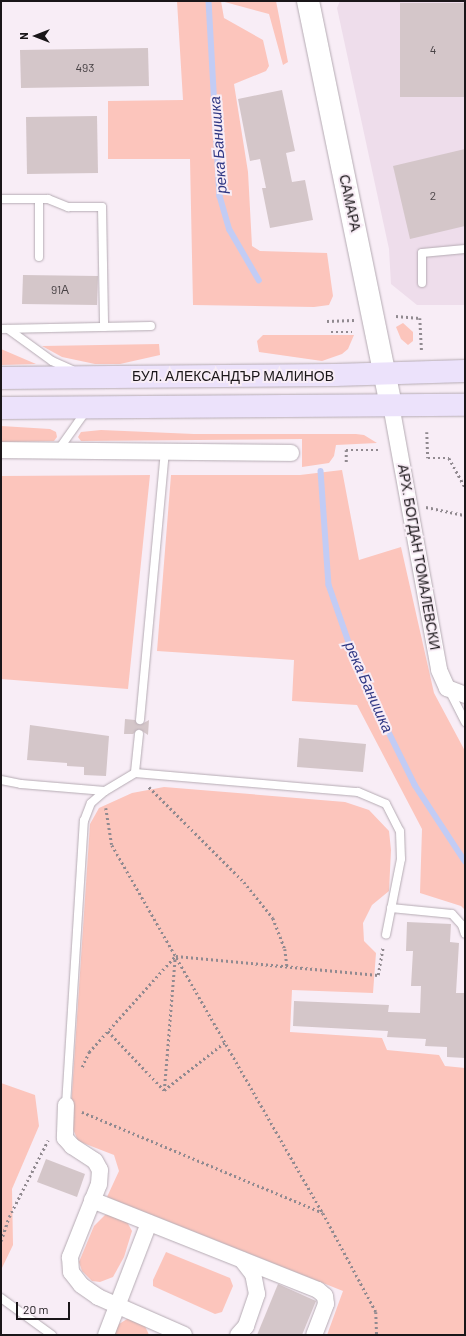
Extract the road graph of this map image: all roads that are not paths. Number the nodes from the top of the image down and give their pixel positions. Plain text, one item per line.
1 (308, 1) edge
2 (1, 199) edge
3 (39, 199) junction
4 (465, 249) edge
5 (39, 257) dead end
6 (422, 283) dead end
7 (151, 326) dead end
8 (104, 327) junction
9 (4, 329) edge
10 (465, 371) edge
11 (384, 373) junction
12 (91, 377) junction
13 (1, 378) edge
14 (391, 405) junction
15 (465, 405) edge
16 (89, 407) junction
17 (1, 408) edge
18 (59, 449) junction
19 (1, 450) edge
20 (165, 451) junction
21 (291, 453) dead end
22 (447, 688) junction
23 (465, 695) edge
24 (140, 720) dead end
25 (465, 722) edge
26 (139, 734) dead end
27 (135, 774) junction
28 (1, 780) edge
29 (105, 791) junction
30 (391, 908) junction
31 (465, 934) edge
32 (386, 935) road end
33 (66, 1105) joint
34 (92, 1200) junction
35 (149, 1223) junction
36 (242, 1260) junction
37 (1, 1298) edge
38 (117, 1305) junction
39 (162, 1330) edge
40 (52, 1335) edge
41 (106, 1335) edge
42 (184, 1335) edge
43 (238, 1335) edge
44 (314, 1335) edge

1 - 11 street, САМАРА
2 - 3 lane
3 - 5 lane
3 - 8 lane
4 - 6 lane
7 - 8 lane
8 - 9 lane
9 - 12 lane
10 - 11 main road, БУЛ. АЛЕКСАНДЪР МАЛИНОВ
11 - 12 main road, БУЛ. АЛЕКСАНДЪР МАЛИНОВ
11 - 14 street, САМАРА
12 - 13 main road, БУЛ. АЛЕКСАНДЪР МАЛИНОВ
14 - 15 main road
14 - 16 main road
14 - 22 street, АРХ. БОГДАН ТОМАЛЕВСКИ
16 - 17 main road
16 - 18 lane
18 - 19 street
18 - 20 street
20 - 21 street
20 - 24 lane
22 - 23 street
22 - 25 lane
26 - 27 lane
27 - 29 lane
27 - 30 lane
28 - 29 lane
29 - 33 lane
30 - 31 lane
30 - 32 lane
33 - 34 street
34 - 35 street
34 - 38 street
35 - 36 street
35 - 38 street
36 - 43 street
36 - 44 street
37 - 40 lane
38 - 39 street
38 - 41 street
39 - 42 street

